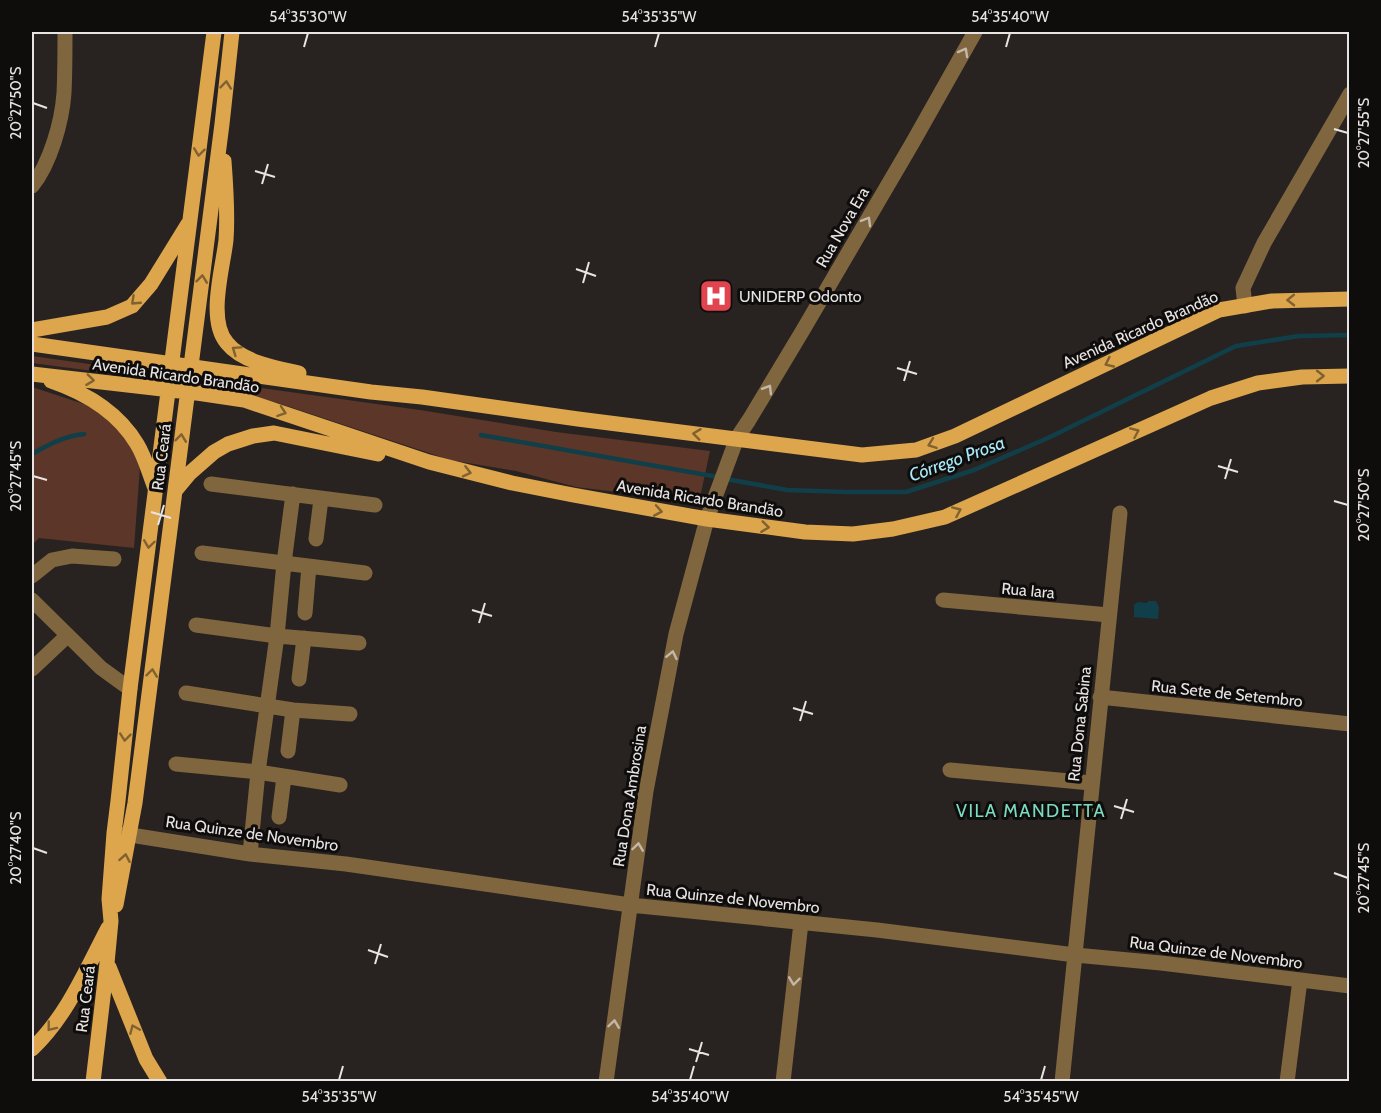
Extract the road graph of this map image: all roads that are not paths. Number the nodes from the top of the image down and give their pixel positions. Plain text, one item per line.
1 (65, 32) edge
2 (214, 32) edge
3 (232, 32) edge
4 (975, 32) edge
5 (1350, 94) edge
6 (222, 124) junction
7 (32, 186) edge
8 (191, 219) junction
9 (1350, 299) edge
10 (1245, 306) junction
11 (32, 330) edge
12 (32, 344) edge
13 (32, 374) edge
14 (1350, 376) edge
15 (371, 392) junction
16 (737, 438) junction
17 (729, 459) joint
18 (429, 462) junction
19 (211, 484) dead end
20 (156, 490) junction
21 (175, 491) junction
22 (293, 494) junction
23 (321, 499) junction
24 (375, 505) dead end
25 (710, 513) junction
26 (1120, 513) dead end
27 (316, 540) dead end
28 (202, 553) dead end
29 (114, 559) dead end
30 (284, 563) junction
31 (309, 566) junction
32 (365, 573) dead end
33 (32, 576) edge
34 (32, 600) edge
35 (943, 600) dead end
36 (305, 613) dead end
37 (1109, 615) junction
38 (196, 625) dead end
39 (67, 636) junction
40 (277, 636) junction
41 (304, 638) junction
42 (359, 643) dead end
43 (32, 669) edge
44 (299, 679) dead end
45 (130, 689) junction
46 (186, 693) dead end
47 (1100, 697) junction
48 (267, 706) junction
49 (293, 710) junction
50 (350, 714) dead end
51 (1350, 724) edge
52 (288, 751) dead end
53 (176, 764) dead end
54 (950, 770) dead end
55 (258, 772) junction
56 (284, 777) junction
57 (1091, 783) junction
58 (340, 785) dead end
59 (279, 817) dead end
60 (122, 834) junction
61 (250, 854) junction
62 (630, 905) junction
63 (111, 921) junction
64 (801, 923) junction
65 (1075, 955) junction
66 (107, 963) junction
67 (1300, 980) junction
68 (1350, 986) edge
69 (32, 1049) edge
70 (93, 1082) edge
71 (160, 1082) edge
72 (606, 1082) edge
73 (783, 1082) edge
74 (1062, 1082) edge
75 (1287, 1082) edge

1 - 7 street
2 -> 8 main road, Rua Ceará
6 -> 3 main road, Rua Ceará
16 -> 4 street, Rua Nova Era
5 - 10 street
15 -> 6 main road
21 -> 6 main road, Rua Ceará
8 -> 11 main road
8 - 20 main road, Rua Ceará
9 -> 10 main road, Avenida Ricardo Brandão
10 -> 16 main road, Avenida Ricardo Brandão
12 - 15 main road, Avenida Ricardo Brandão
13 -> 18 main road, Avenida Ricardo Brandão
13 - 20 main road
25 -> 14 main road, Avenida Ricardo Brandão
16 -> 15 main road, Avenida Ricardo Brandão
16 - 17 street, Rua Nova Era
17 - 25 street, Rua Dona Ambrosina
18 - 21 main road
18 -> 25 main road, Avenida Ricardo Brandão
19 - 22 street
20 -> 45 main road, Rua Ceará
60 -> 21 main road, Rua Ceará
22 - 23 street
22 - 30 street
23 - 24 street
23 - 27 street
62 -> 25 street, Rua Dona Ambrosina
26 - 37 street, Rua Dona Sabina
28 - 30 street
29 - 33 street
30 - 31 street
30 - 40 street
31 - 32 street
31 - 36 street
34 - 39 street
35 - 37 street, Rua Iara
37 - 47 street, Rua Dona Sabina
38 - 40 street
39 - 43 street
39 - 45 street
40 - 41 street
40 - 48 street
41 - 42 street
41 - 44 street
45 -> 60 main road, Rua Ceará
46 - 48 street
47 - 51 street, Rua Sete de Setembro
47 - 57 street, Rua Dona Sabina
48 - 49 street
48 - 55 street
49 - 50 street
49 - 52 street
53 - 55 street
54 - 57 street
55 - 56 street
55 - 61 street
56 - 58 street
56 - 59 street
57 - 65 street, Rua Dona Sabina
60 - 61 street, Rua Quinze de Novembro
60 - 63 main road, Rua Ceará
61 - 62 street, Rua Quinze de Novembro
62 - 64 street, Rua Quinze de Novembro
72 -> 62 street, Rua Dona Ambrosina
63 - 66 main road, Rua Ceará
63 -> 69 main road
64 - 65 street, Rua Quinze de Novembro
64 -> 73 street
65 - 67 street, Rua Quinze de Novembro
65 - 74 street, Rua Dona Sabina
66 - 70 main road, Rua Ceará
71 -> 66 main road
67 - 68 street, Rua Quinze de Novembro
67 - 75 street

